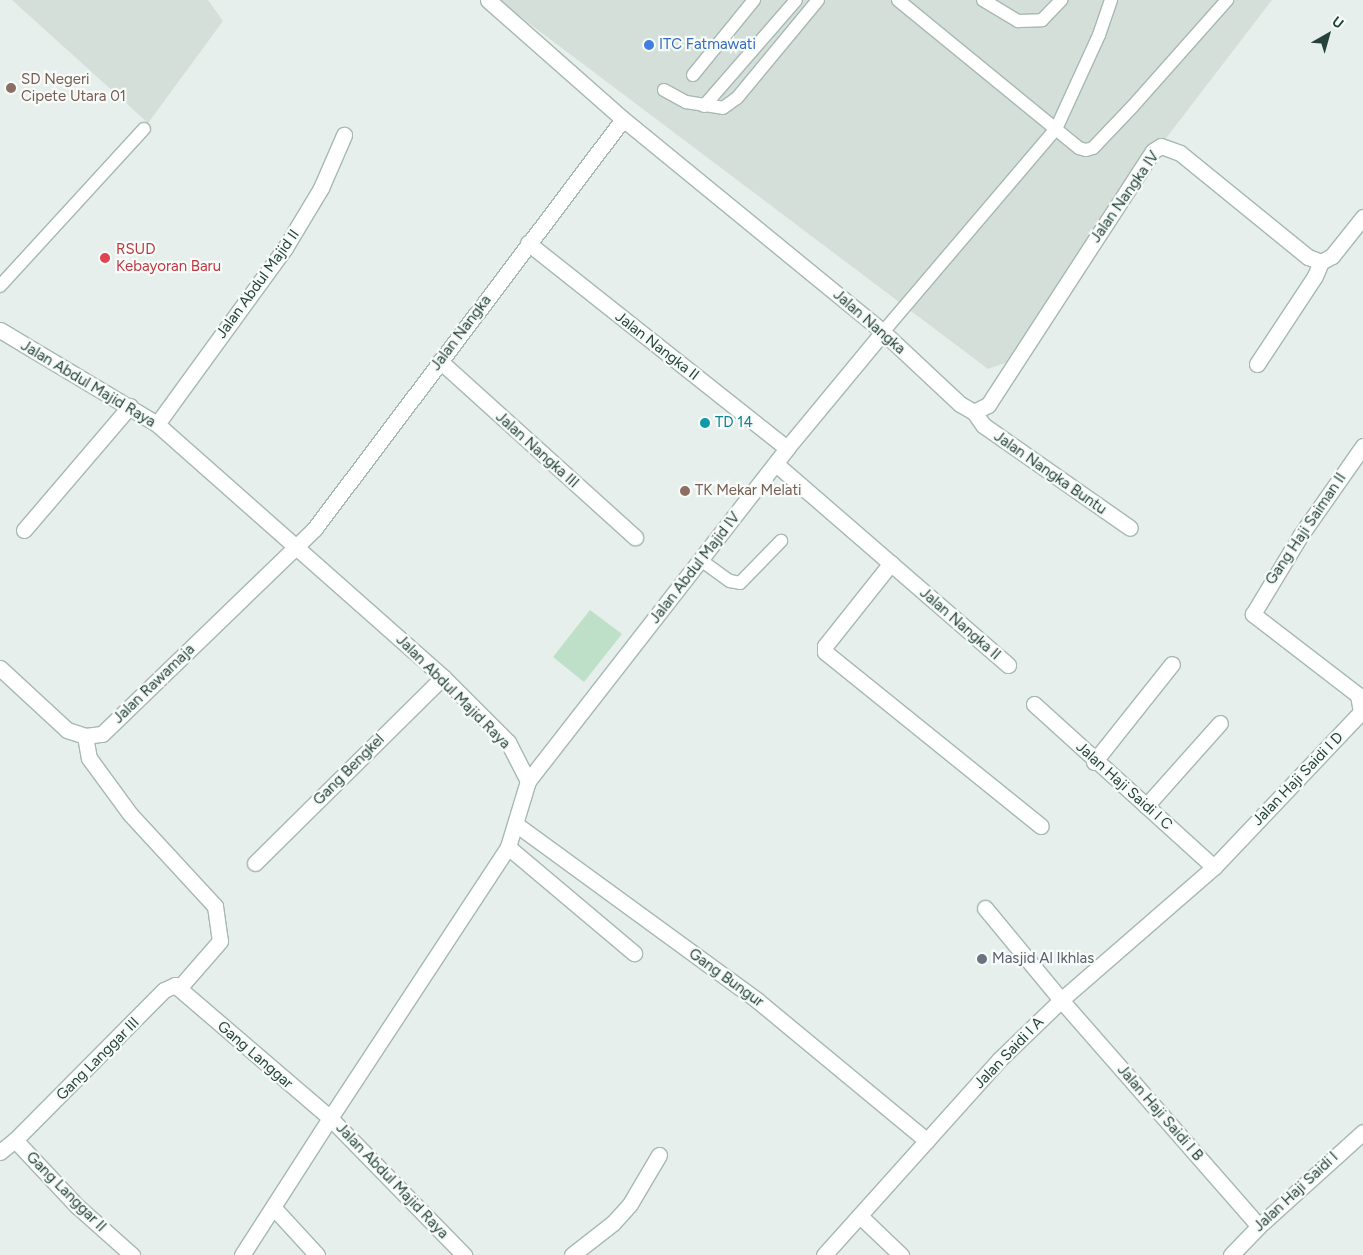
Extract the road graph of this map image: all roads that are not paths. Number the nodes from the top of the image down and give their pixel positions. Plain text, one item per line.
1 (488, 0) edge
2 (754, 0) edge
3 (796, 0) edge
4 (818, 0) edge
5 (898, 0) edge
6 (983, 0) edge
7 (1060, 0) edge
8 (1111, 0) edge
9 (1227, 0) edge
10 (693, 75) dead end
11 (664, 90) dead end
12 (704, 106) junction
13 (623, 119) junction
14 (144, 129) dead end
15 (1056, 129) junction
16 (344, 135) dead end
17 (1363, 216) edge
18 (1357, 236) edge
19 (528, 244) junction
20 (1321, 262) junction
21 (0, 286) edge
22 (0, 330) edge
23 (882, 332) junction
24 (440, 361) junction
25 (1257, 364) dead end
26 (130, 406) junction
27 (974, 412) junction
28 (157, 424) junction
29 (1363, 446) edge
30 (788, 448) junction
31 (776, 464) junction
32 (1130, 528) dead end
33 (24, 530) dead end
34 (635, 537) dead end
35 (782, 541) dead end
36 (298, 546) junction
37 (702, 561) junction
38 (891, 563) junction
39 (1253, 614) joint
40 (1172, 664) dead end
41 (1008, 665) dead end
42 (0, 668) edge
43 (443, 677) junction
44 (1034, 704) dead end
45 (1220, 723) dead end
46 (85, 736) junction
47 (1094, 762) junction
48 (528, 781) junction
49 (1146, 806) junction
50 (517, 825) junction
51 (1041, 826) dead end
52 (508, 847) junction
53 (255, 863) dead end
54 (1214, 867) junction
55 (986, 908) dead end
56 (634, 953) dead end
57 (181, 988) junction
58 (1061, 1000) junction
59 (330, 1118) junction
60 (1363, 1132) edge
61 (15, 1140) junction
62 (927, 1141) junction
63 (0, 1152) edge
64 (659, 1155) dead end
65 (272, 1207) junction
66 (860, 1216) junction
67 (1259, 1226) junction
68 (251, 1252) edge
69 (132, 1255) edge
70 (317, 1255) edge
71 (464, 1255) edge
72 (572, 1255) edge
73 (824, 1255) edge
74 (901, 1255) edge
75 (1231, 1255) edge

1 - 13 street, Jalan Nangka
2 - 10 lane
3 - 12 lane
4 - 12 lane
5 - 15 lane
6 - 7 lane
8 - 15 lane
9 - 15 lane
11 - 12 lane
13 - 19 street, Jalan Nangka
13 - 23 street, Jalan Nangka
14 - 21 lane
15 - 23 lane
16 - 28 street, Jalan Abdul Majid II
17 - 18 street
18 - 20 street
19 - 24 street, Jalan Nangka
19 - 30 street, Jalan Nangka II
20 - 25 street
20 - 27 street, Jalan Nangka IV
22 - 26 street, Jalan Abdul Majid Raya
23 - 27 street, Jalan Nangka
23 - 30 street, Jalan Abdul Majid IV
24 - 34 street, Jalan Nangka III
24 - 36 street, Jalan Nangka
26 - 28 street, Jalan Abdul Majid Raya
26 - 33 street
27 - 32 street, Jalan Nangka Buntu
28 - 36 street, Jalan Abdul Majid Raya
29 - 39 street, Gang Haji Saiman II
30 - 31 street, Jalan Abdul Majid IV
31 - 37 street, Jalan Abdul Majid IV
31 - 38 street, Jalan Nangka II
35 - 37 lane
36 - 43 street, Jalan Abdul Majid Raya
36 - 46 street, Jalan Rawamaja
37 - 48 street, Jalan Abdul Majid IV
38 - 41 street, Jalan Nangka II
38 - 51 street
39 - 54 street, Jalan Haji Saidi I D
40 - 47 street
42 - 46 street
43 - 48 street, Jalan Abdul Majid Raya
43 - 53 street, Gang Bengkel
44 - 47 street, Jalan Haji Saidi I C
45 - 49 street
46 - 57 street
47 - 49 street, Jalan Haji Saidi I C
48 - 50 street, Jalan Abdul Majid Raya
49 - 54 street, Jalan Haji Saidi I C
50 - 52 street, Jalan Abdul Majid Raya
50 - 62 street, Gang Bungur
52 - 56 street
52 - 59 street, Jalan Abdul Majid Raya
54 - 58 street, Jalan Saidi I A
55 - 58 street, Jalan Haji Saidi I B
57 - 59 street, Gang Langgar
57 - 61 street, Gang Langgar III
58 - 62 street, Jalan Saidi I A
58 - 67 street, Jalan Haji Saidi I B
59 - 65 street
59 - 71 street, Jalan Abdul Majid Raya
60 - 67 street, Jalan Haji Saidi I
61 - 63 street, Gang Langgar II
61 - 69 street, Gang Langgar II
62 - 66 street, Jalan Saidi I A
64 - 72 street
65 - 68 street
65 - 70 street
66 - 73 street, Jalan Saidi I A
66 - 74 street
67 - 75 street, Jalan Haji Saidi I

